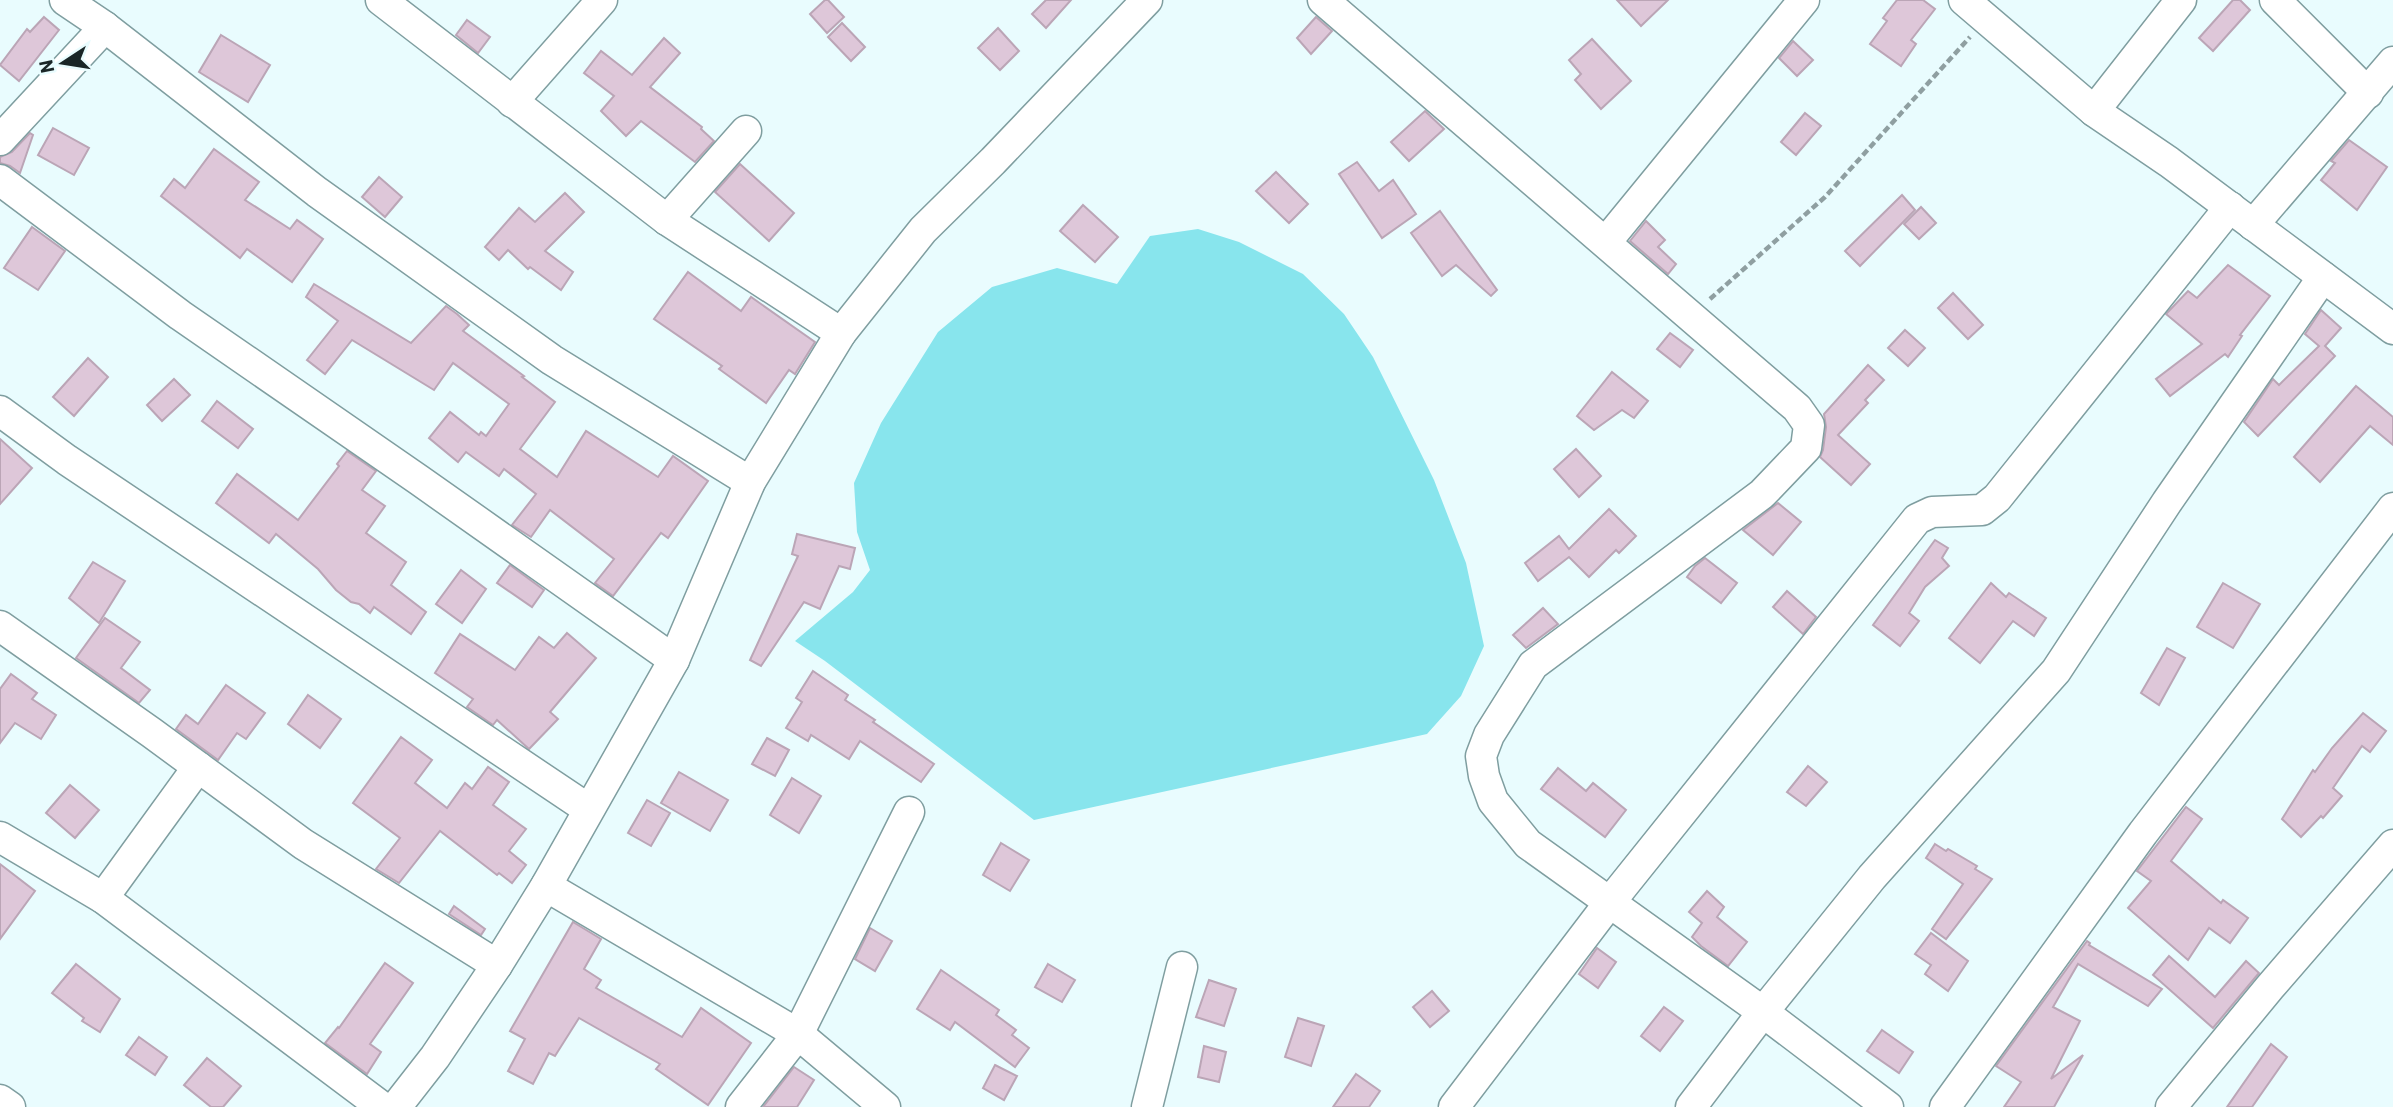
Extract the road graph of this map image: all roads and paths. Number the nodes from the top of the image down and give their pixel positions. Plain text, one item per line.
1 (65, 0) edge
2 (382, 0) edge
3 (602, 0) edge
4 (1147, 0) edge
5 (1323, 0) edge
6 (1804, 0) edge
7 (2181, 0) edge
8 (2275, 0) edge
9 (1975, 9) edge
10 (106, 27) junction
11 (2393, 62) edge
12 (2368, 93) junction
13 (512, 102) junction
14 (2094, 111) junction
15 (746, 131) dead end
16 (0, 140) edge
17 (0, 180) edge
18 (2242, 216) junction
19 (667, 220) junction
20 (1606, 242) junction
21 (2323, 276) junction
22 (1691, 316) junction
23 (2393, 329) edge
24 (841, 333) junction
25 (0, 411) edge
26 (750, 482) junction
27 (2393, 508) edge
28 (0, 626) edge
29 (674, 660) junction
30 (198, 767) junction
31 (588, 809) junction
32 (909, 812) dead end
33 (0, 837) edge
34 (2393, 845) edge
35 (546, 886) junction
36 (103, 898) junction
37 (1611, 902) junction
38 (497, 965) junction
39 (1182, 967) dead end
40 (1763, 1012) junction
41 (798, 1034) junction
42 (0, 1101) edge
43 (2183, 1103) edge
44 (9, 1107) edge
45 (382, 1107) edge
46 (396, 1107) edge
47 (741, 1107) edge
48 (885, 1107) edge
49 (1147, 1107) edge
50 (1454, 1107) edge
51 (1691, 1107) edge
52 (1888, 1107) edge
53 (1945, 1107) edge

1 - 10 street
2 - 13 street
3 - 13 street
4 - 24 street
5 - 20 street
6 - 20 street
7 - 14 street
8 - 12 street
9 - 14 street
9 - 22 path
10 - 16 street
10 - 26 street
11 - 12 street
12 - 18 street
13 - 19 street
14 - 18 street
15 - 19 street
17 - 29 street
18 - 21 street
18 - 37 street
19 - 24 street
20 - 22 street
21 - 23 street
21 - 40 street
22 - 37 street
24 - 26 street
25 - 31 street
26 - 29 street
27 - 53 street
28 - 30 street
29 - 31 street
30 - 36 street
30 - 38 street
31 - 35 street
32 - 41 street
33 - 36 street
34 - 43 street
35 - 38 street
35 - 41 street
36 - 45 street
37 - 40 street
37 - 50 street
38 - 46 street
39 - 49 street
40 - 51 street
40 - 52 street
41 - 47 street
41 - 48 street
42 - 44 street

